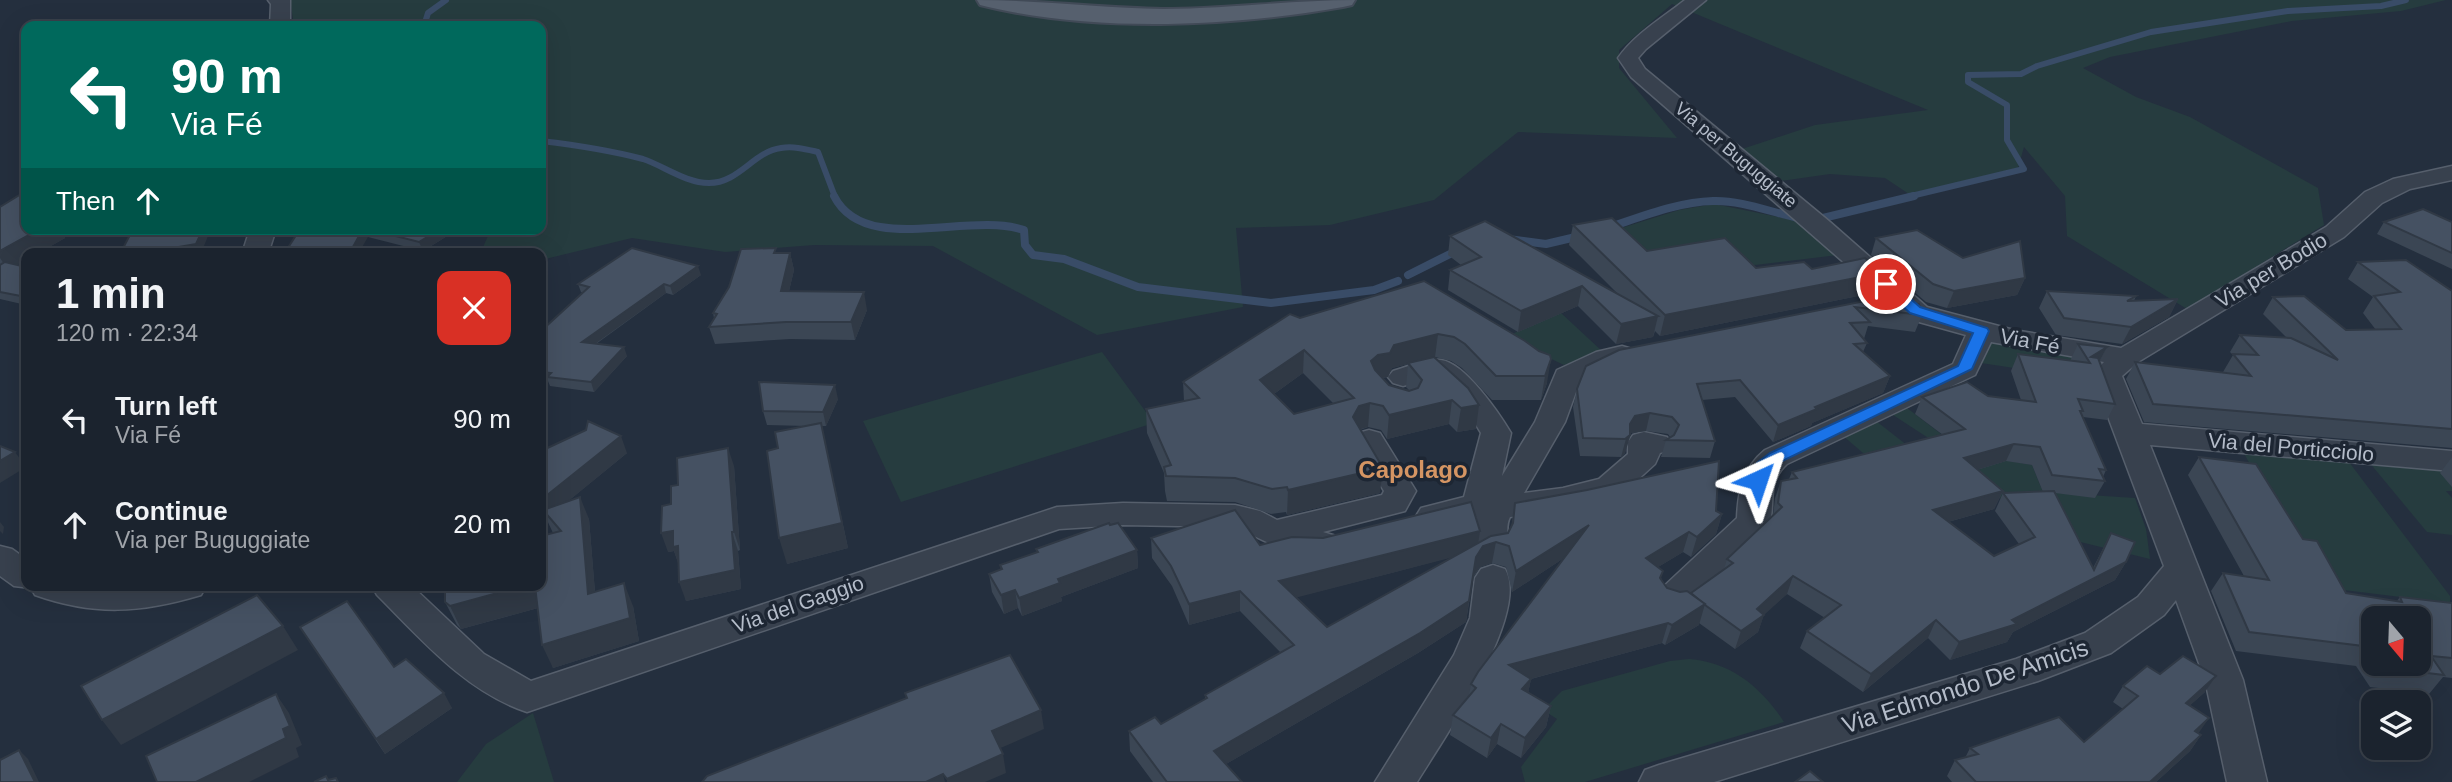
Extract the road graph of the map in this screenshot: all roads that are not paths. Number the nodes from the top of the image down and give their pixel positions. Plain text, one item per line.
1 (277, 0) edge
2 (989, 0) edge
3 (1343, 0) edge
4 (1697, 0) edge
5 (280, 21) edge
6 (2452, 173) edge
7 (1851, 309) edge
8 (1915, 310) junction
9 (1982, 331) junction
10 (1646, 350) edge
11 (2128, 356) junction
12 (1397, 390) edge
13 (2130, 433) junction
14 (1369, 440) edge
15 (1656, 444) dead end
16 (2452, 461) edge
17 (1489, 506) junction
18 (1262, 525) junction
19 (0, 558) edge
20 (2182, 568) junction
21 (21, 573) edge
22 (58, 591) edge
23 (158, 591) edge
24 (394, 591) edge
25 (1675, 597) edge
26 (1395, 782) edge
27 (1659, 782) edge
28 (2247, 782) edge

1 - 5 street
2 - 3 main road
4 - 8 street, Via per Buguggiate
6 - 11 street, Via per Bodio
7 - 8 street, Via Fé
8 - 9 street, Via Fé
9 - 11 street, Via Fé
9 - 25 street
10 - 17 street
11 - 13 street
12 - 17 street
13 - 16 street, Via del Porticciolo
13 - 20 street
14 - 18 street
15 - 17 street
17 - 18 street
17 - 26 street
18 - 24 street, Via del Gaggio
19 - 21 street
20 - 27 street, Via Edmondo De Amicis
20 - 28 street
22 - 23 street

